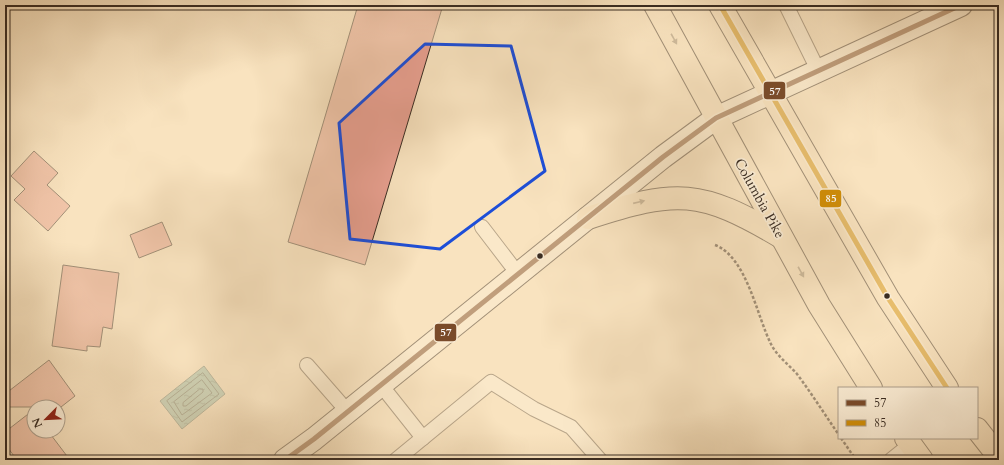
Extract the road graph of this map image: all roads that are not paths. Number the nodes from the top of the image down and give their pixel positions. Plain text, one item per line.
1 (655, 5) edge
2 (720, 5) edge
3 (786, 5) edge
4 (961, 5) edge
5 (818, 70) junction
6 (769, 92) junction
7 (716, 118) junction
8 (588, 218) junction
9 (482, 227) dead end
10 (782, 238) junction
11 (518, 274) junction
12 (307, 365) dead end
13 (381, 385) junction
14 (870, 387) edge
15 (946, 387) edge
16 (348, 412) junction
17 (978, 430) edge
18 (423, 438) junction
19 (913, 447) edge
20 (999, 457) edge
21 (285, 460) edge
22 (396, 460) edge
23 (600, 460) edge
24 (891, 460) edge

1 -> 7 main road, Columbia Pike
2 - 6 main road
3 - 5 lane
4 - 5 main road
5 - 6 main road
6 - 7 main road
6 - 15 main road
7 - 8 main road
7 - 10 main road, Columbia Pike
8 -> 10 main road
8 - 11 main road
9 - 11 lane
10 -> 14 main road, Columbia Pike
11 - 13 main road
12 - 16 lane
13 - 16 main road
13 - 18 lane
16 - 21 main road
17 - 20 main road
18 - 22 lane
18 - 23 lane
19 - 24 lane

